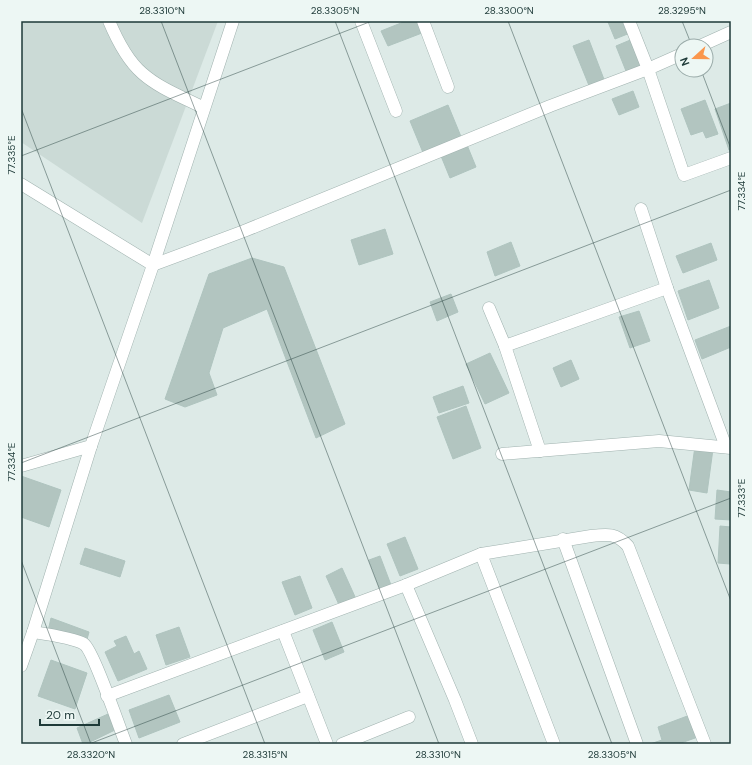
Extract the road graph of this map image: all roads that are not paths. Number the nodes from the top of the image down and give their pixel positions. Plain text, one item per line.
1 (109, 21) edge
2 (233, 21) edge
3 (361, 21) edge
4 (423, 21) edge
5 (629, 21) edge
6 (731, 32) edge
7 (714, 40) edge
8 (674, 58) edge
9 (648, 69) junction
10 (448, 87) dead end
11 (204, 108) junction
12 (396, 111) dead end
13 (731, 158) edge
14 (21, 184) edge
15 (642, 209) dead end
16 (153, 265) junction
17 (667, 288) junction
18 (489, 308) dead end
19 (505, 346) junction
20 (91, 446) junction
21 (728, 448) edge
22 (540, 451) junction
23 (502, 454) dead end
24 (21, 466) edge
25 (563, 540) junction
26 (481, 554) junction
27 (406, 585) junction
28 (283, 631) junction
29 (33, 632) junction
30 (21, 666) edge
31 (107, 696) junction
32 (308, 696) junction
33 (409, 717) dead end
34 (186, 743) edge
35 (126, 744) edge
36 (327, 744) edge
37 (342, 744) edge
38 (472, 744) edge
39 (554, 744) edge
40 (637, 744) edge
41 (705, 744) edge

1 - 11 street
2 - 11 street
3 - 12 street
4 - 10 street
5 - 9 street
6 - 7 street
8 - 9 street
9 - 13 street
9 - 16 street
11 - 16 street
14 - 16 street
15 - 17 street
16 - 20 street
17 - 19 street
17 - 21 street
18 - 19 street
19 - 22 street
20 - 24 street
20 - 29 street
21 - 22 street
22 - 23 street
25 - 26 street
25 - 40 street
25 - 41 street
26 - 27 street
26 - 39 street
27 - 28 street
27 - 38 street
28 - 31 street
28 - 32 street
29 - 30 street
29 - 31 street
31 - 35 street
32 - 34 street
32 - 36 street
33 - 37 street

